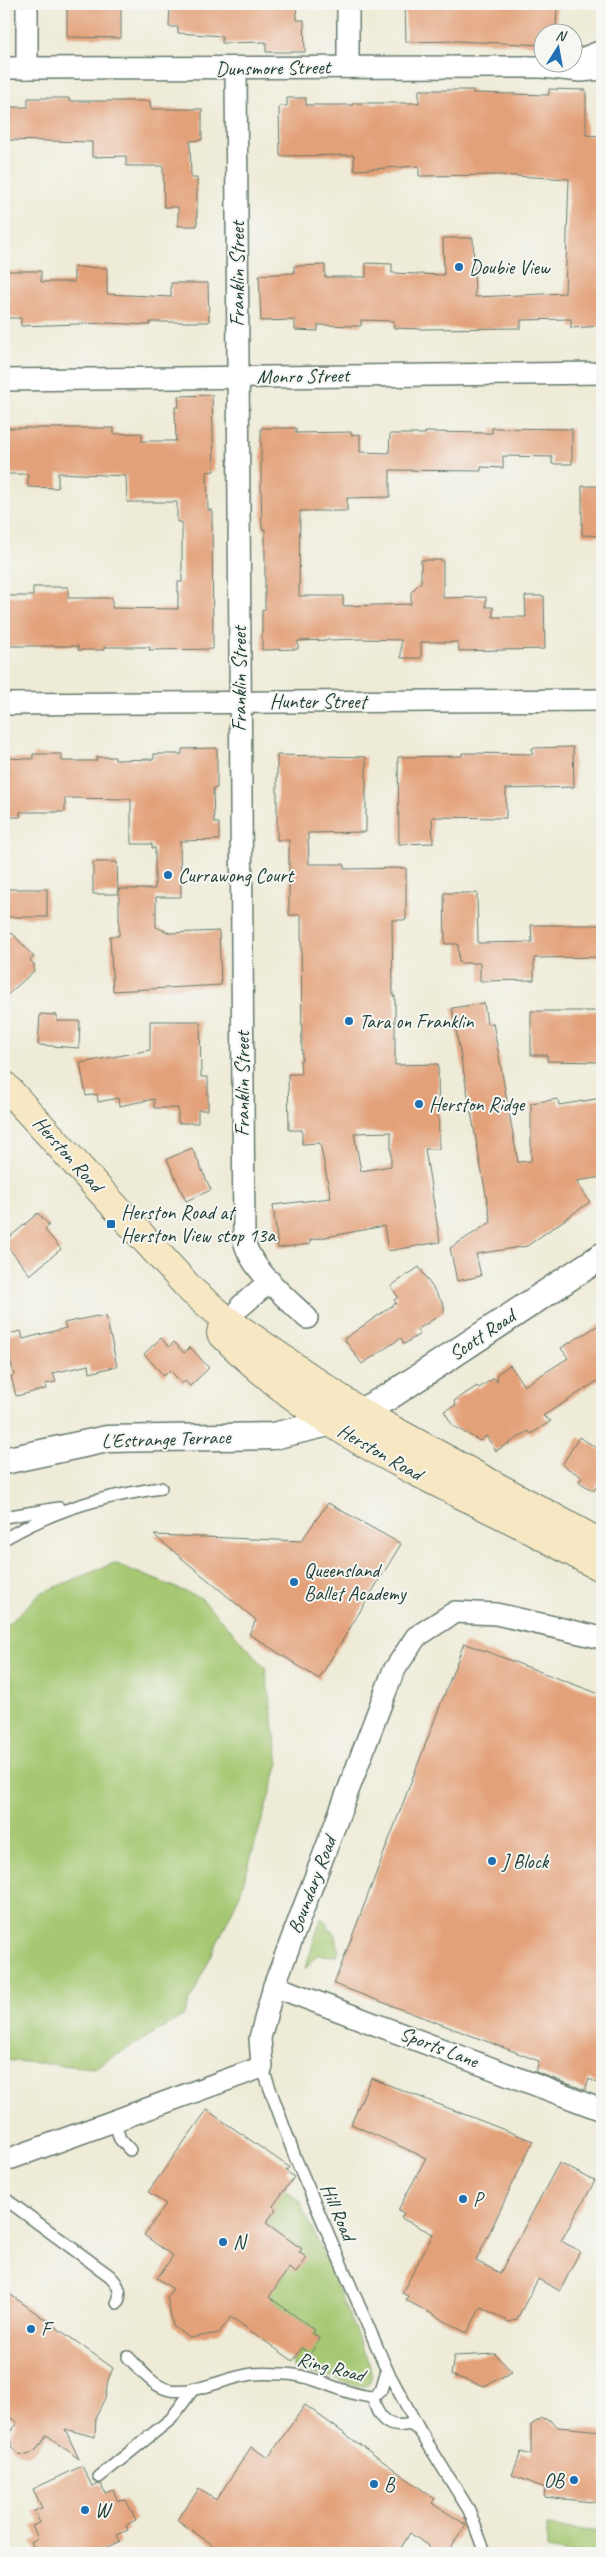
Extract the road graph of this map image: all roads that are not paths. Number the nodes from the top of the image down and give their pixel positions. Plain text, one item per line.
1 (27, 4) edge
2 (348, 4) edge
3 (602, 50) edge
4 (584, 57) edge
5 (348, 67) junction
6 (534, 67) edge
7 (4, 68) edge
8 (27, 68) junction
9 (236, 69) junction
10 (602, 69) edge
11 (584, 71) edge
12 (602, 374) edge
13 (238, 377) junction
14 (4, 380) edge
15 (602, 700) edge
16 (239, 701) junction
17 (4, 704) edge
18 (4, 1084) edge
19 (602, 1256) edge
20 (270, 1281) junction
21 (192, 1291) junction
22 (242, 1306) dead end
23 (307, 1318) dead end
24 (360, 1412) junction
25 (330, 1423) junction
26 (4, 1461) edge
27 (161, 1488) dead end
28 (71, 1506) junction
29 (4, 1517) edge
30 (557, 1520) junction
31 (4, 1539) edge
32 (602, 1544) edge
33 (602, 1556) edge
34 (602, 1568) edge
35 (602, 1638) edge
36 (274, 1986) junction
37 (262, 2067) junction
38 (602, 2110) edge
39 (114, 2121) junction
40 (130, 2150) dead end
41 (4, 2161) edge
42 (4, 2198) edge
43 (117, 2303) dead end
44 (128, 2357) dead end
45 (386, 2370) junction
46 (194, 2388) junction
47 (373, 2397) junction
48 (420, 2431) junction
49 (100, 2477) dead end
50 (484, 2553) edge

1 - 8 street
2 - 5 street
3 - 4 street, Dunsmore Street
5 - 6 street, Dunsmore Street
5 - 9 street, Dunsmore Street
7 - 8 street, Dunsmore Street
8 - 9 street, Dunsmore Street
9 - 13 street, Franklin Street
10 - 11 street, Dunsmore Street
12 - 13 street, Monro Street
13 - 14 street, Monro Street
13 - 16 street, Franklin Street
15 - 16 street, Hunter Street
16 - 17 street, Hunter Street
16 - 20 street, Franklin Street
18 - 21 main road, Herston Road
19 - 24 street, Scott Road
20 - 22 street
20 - 23 street, Franklin Street
21 - 24 main road, Herston Road
21 - 25 main road, Herston Road
24 - 25 main road
24 - 30 main road, Herston Road
25 - 26 street, L'Estrange Terrace
25 - 34 main road, Herston Road
27 - 28 lane
28 - 29 lane
28 - 31 lane
30 - 32 main road, Herston Road
30 - 33 main road
35 - 36 street, Boundary Road
36 - 37 street, Boundary Road
36 - 38 street, Sports Lane
37 - 39 street
37 - 45 lane, Hill Road
39 - 40 lane
39 - 41 street
42 - 43 lane
44 - 46 lane, Ring Road
45 - 47 lane
45 - 48 lane, Hill Road
46 - 47 lane, Ring Road
46 - 49 lane
47 - 48 lane, Ring Road
48 - 50 lane

